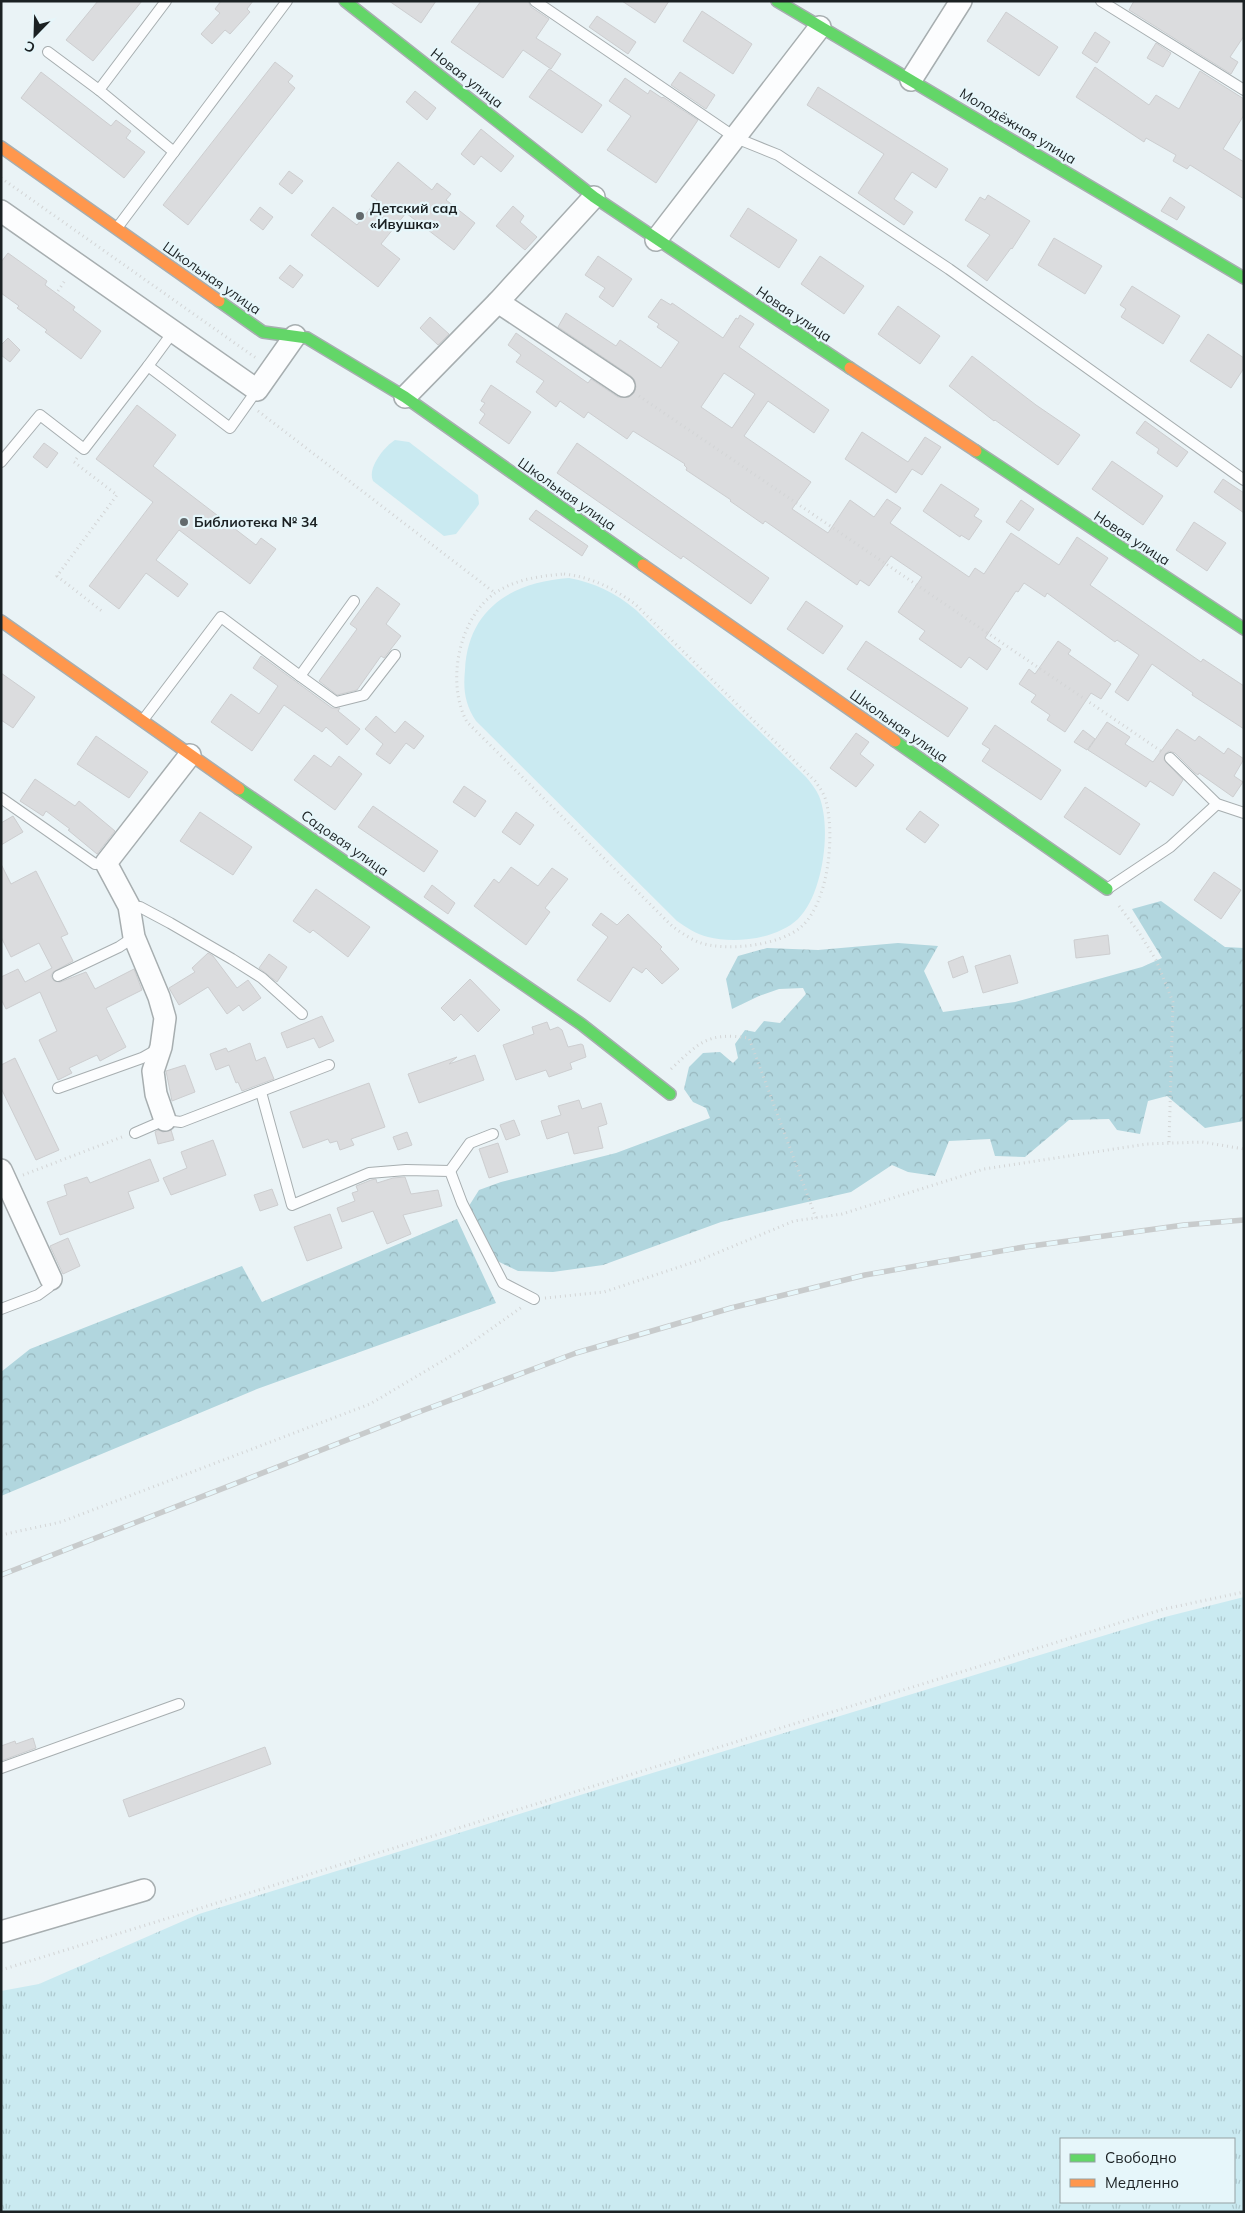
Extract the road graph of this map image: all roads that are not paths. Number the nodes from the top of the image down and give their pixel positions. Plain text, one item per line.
1 (166, 1) edge
2 (287, 1) edge
3 (345, 1) edge
4 (535, 1) edge
5 (777, 1) edge
6 (961, 1) edge
7 (1101, 1) edge
8 (820, 28) junction
9 (48, 52) dead end
10 (911, 80) junction
11 (99, 90) junction
12 (1244, 90) edge
13 (736, 138) junction
14 (1, 147) edge
15 (174, 152) junction
16 (594, 197) junction
17 (3, 215) edge
18 (117, 229) junction
19 (656, 240) junction
20 (1242, 273) edge
21 (498, 302) junction
22 (173, 332) junction
23 (296, 336) junction
24 (148, 366) junction
25 (624, 386) road end
26 (252, 397) junction
27 (406, 397) junction
28 (1, 462) edge
29 (1244, 480) edge
30 (354, 601) dead end
31 (1, 621) edge
32 (1244, 629) edge
33 (395, 655) dead end
34 (300, 676) junction
35 (143, 721) junction
36 (190, 755) junction
37 (1170, 758) road end
38 (1, 798) edge
39 (1216, 804) junction
40 (1244, 813) edge
41 (106, 863) junction
42 (1107, 889) joint
43 (129, 906) junction
44 (134, 937) junction
45 (58, 976) dead end
46 (302, 1014) dead end
47 (161, 1047) junction
48 (329, 1065) dead end
49 (58, 1088) dead end
50 (261, 1092) junction
51 (670, 1094) dead end
52 (165, 1120) junction
53 (135, 1133) road end
54 (493, 1134) dead end
55 (450, 1171) junction
56 (4, 1175) edge
57 (51, 1280) joint
58 (534, 1299) road end
59 (1, 1309) edge
60 (179, 1704) dead end
61 (1, 1768) edge
62 (144, 1890) dead end
63 (1, 1932) edge

1 - 11 lane
2 - 15 lane
3 - 16 street, Новая улица
4 - 13 lane
5 - 8 street, Молодёжная улица
6 - 10 street
7 - 12 lane
8 - 10 street, Молодёжная улица
8 - 13 street
9 - 11 lane
10 - 20 street, Молодёжная улица
11 - 15 lane
13 - 19 street
13 - 29 lane
14 - 18 street, Школьная улица
15 - 18 lane
16 - 19 street, Новая улица
16 - 21 street
17 - 22 street
18 - 23 street, Школьная улица
19 - 32 street, Новая улица
21 - 25 street
21 - 27 street
22 - 24 lane
22 - 26 street
23 - 26 street
23 - 27 street, Школьная улица
24 - 26 lane
24 - 28 lane
27 - 42 street, Школьная улица
30 - 34 lane
31 - 35 street, Садовая улица
33 - 34 lane
34 - 35 lane
35 - 36 street, Садовая улица
36 - 41 street
36 - 51 street, Садовая улица
37 - 39 lane
38 - 41 lane
39 - 40 lane
39 - 42 lane
41 - 43 street
43 - 44 street
43 - 46 lane
44 - 45 lane
44 - 47 street
47 - 49 lane
47 - 52 street
48 - 50 lane
50 - 52 lane
50 - 55 lane
52 - 53 lane
54 - 55 lane
55 - 58 lane
56 - 57 street
57 - 59 lane
60 - 61 lane
62 - 63 street

